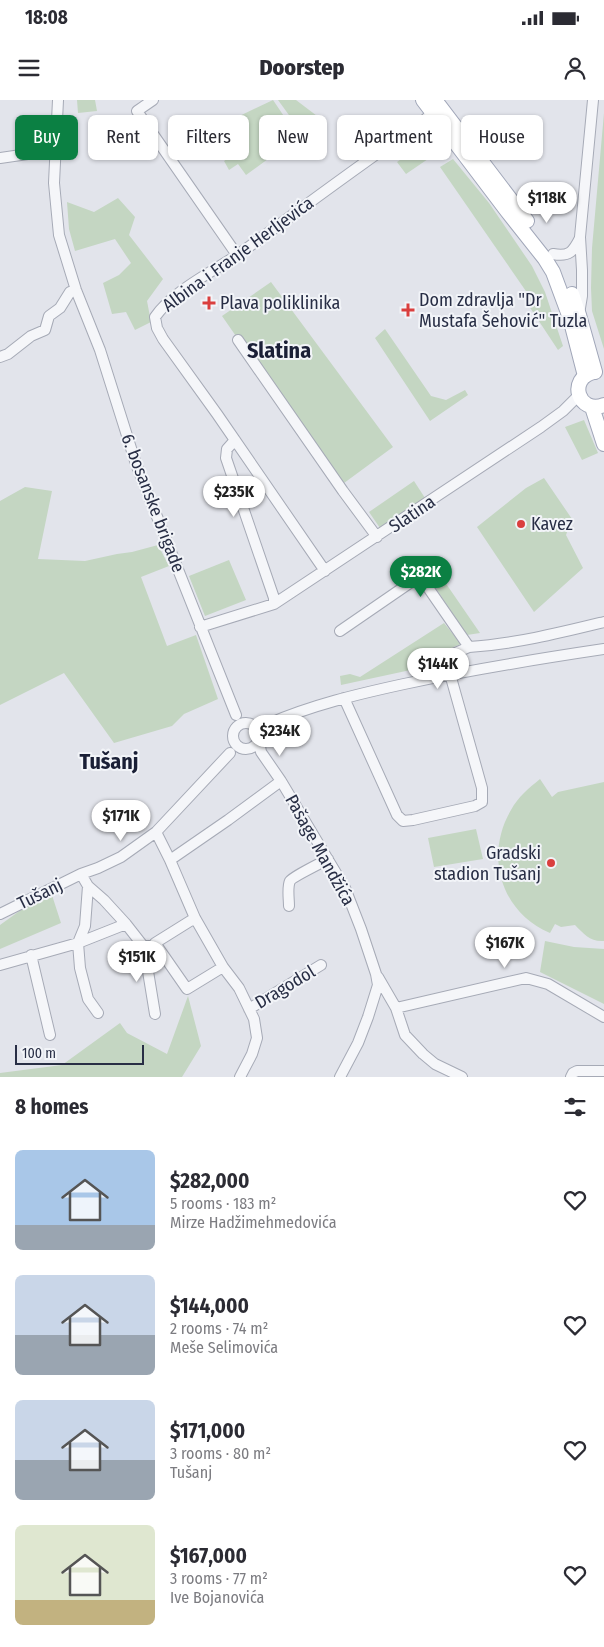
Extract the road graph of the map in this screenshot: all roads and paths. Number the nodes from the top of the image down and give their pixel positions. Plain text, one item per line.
1 (58, 100) edge
2 (153, 100) edge
3 (423, 100) edge
4 (593, 100) edge
5 (436, 106) edge
6 (57, 115) edge
7 (15, 156) edge
8 (0, 158) edge
9 (55, 160) edge
10 (580, 238) junction
11 (553, 254) junction
12 (237, 255) junction
13 (76, 290) junction
14 (579, 315) junction
15 (238, 340) dead end
16 (0, 357) edge
17 (595, 374) edge
18 (594, 404) edge
19 (235, 440) junction
20 (604, 444) edge
21 (377, 537) junction
22 (325, 571) junction
23 (274, 604) junction
24 (604, 622) edge
25 (200, 627) junction
26 (340, 631) dead end
27 (469, 647) junction
28 (604, 649) edge
29 (450, 674) junction
30 (344, 698) junction
31 (236, 715) junction
32 (250, 724) junction
33 (268, 724) junction
34 (235, 728) junction
35 (259, 738) junction
36 (233, 740) junction
37 (242, 749) junction
38 (230, 753) junction
39 (281, 781) junction
40 (156, 832) junction
41 (328, 859) junction
42 (170, 860) junction
43 (81, 874) junction
44 (88, 886) junction
45 (289, 906) dead end
46 (0, 914) edge
47 (195, 918) junction
48 (126, 924) junction
49 (78, 943) junction
50 (155, 944) junction
51 (144, 947) junction
52 (31, 955) junction
53 (0, 965) edge
54 (321, 965) dead end
55 (223, 966) junction
56 (376, 974) junction
57 (396, 1008) junction
58 (249, 1009) junction
59 (98, 1013) dead end
60 (155, 1014) dead end
61 (604, 1016) edge
62 (50, 1036) dead end
63 (604, 1071) edge
64 (240, 1077) edge
65 (340, 1077) edge
66 (462, 1077) edge
67 (571, 1077) edge

1 - 6 street, 6. bosanske brigade
2 - 12 street
3 - 5 main road
4 - 10 street
5 - 11 main road
5 - 12 street, Albina i Franje Herljevića
5 - 17 main road
7 - 8 street
9 - 13 street, 6. bosanske brigade
10 - 11 street
10 - 14 street
11 - 14 main road
12 - 19 street, Albina i Franje Herljevića
13 - 16 street
13 - 25 street, 6. bosanske brigade
14 - 17 main road
15 - 21 street
17 - 18 main road
18 - 20 main road
18 - 21 street, Slatina
19 - 22 street, Albina i Franje Herljevića
19 - 23 street
21 - 22 street, Slatina
22 - 23 street, Slatina
23 - 25 street, Slatina
24 - 27 street
25 - 31 street, 6. bosanske brigade
26 - 27 street
27 - 29 street
28 - 29 street
29 - 30 street
29 - 30 street
30 - 33 street
31 - 32 street
31 - 34 street
32 - 33 street
32 - 34 street
32 - 35 street
33 - 35 street
34 - 36 street
35 - 37 street
35 - 39 street, Pašage Mandžića
36 - 37 street
36 - 38 street
37 - 38 street
38 - 40 street, Tušanj
39 - 41 street, Pašage Mandžića
39 - 42 street
40 - 42 street, Dragodol
40 - 43 street, Tušanj
41 - 45 street
41 - 56 street, Pašage Mandžića
42 - 47 street, Dragodol
43 - 44 street, Tušanj
43 - 46 street, Tušanj
44 - 48 street, Tušanj
44 - 49 street, Tušanj
47 - 50 street
47 - 55 street, Dragodol
48 - 49 street
48 - 51 street, Tušanj
49 - 52 street
49 - 59 street, Tušanj
50 - 51 street
50 - 55 street
51 - 60 street, Tušanj
52 - 53 street
52 - 62 street
54 - 58 street, Dragodol
55 - 58 street, Dragodol
56 - 57 street
56 - 65 street, Pašage Mandžića
57 - 61 street
57 - 66 street
58 - 64 street, Dragodol
63 - 67 street

